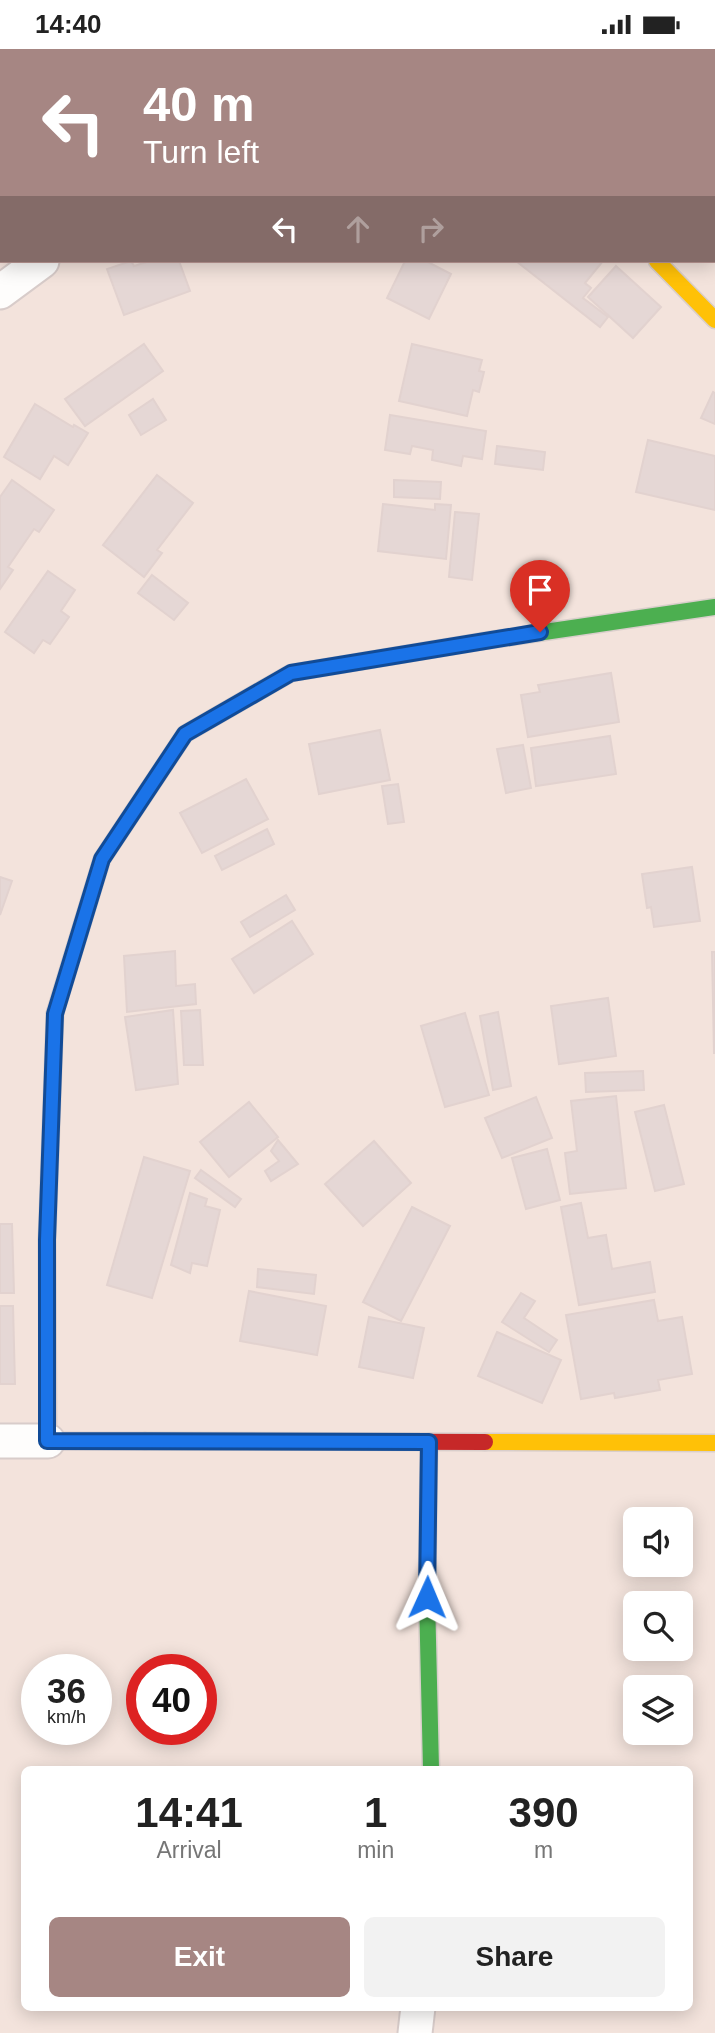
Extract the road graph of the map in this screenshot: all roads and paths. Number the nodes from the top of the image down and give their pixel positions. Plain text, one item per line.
1 (39, 263) edge
2 (659, 263) edge
3 (0, 292) edge
4 (715, 320) edge
5 (715, 607) edge
6 (0, 1441) edge
7 (47, 1441) junction
8 (429, 1442) junction
9 (715, 1443) edge
10 (430, 1766) edge
11 (418, 2011) edge
12 (415, 2033) edge

1 - 3 street
2 - 4 street
5 - 7 street
6 - 7 street
7 - 8 street
8 - 9 street
8 - 10 street
11 - 12 street

